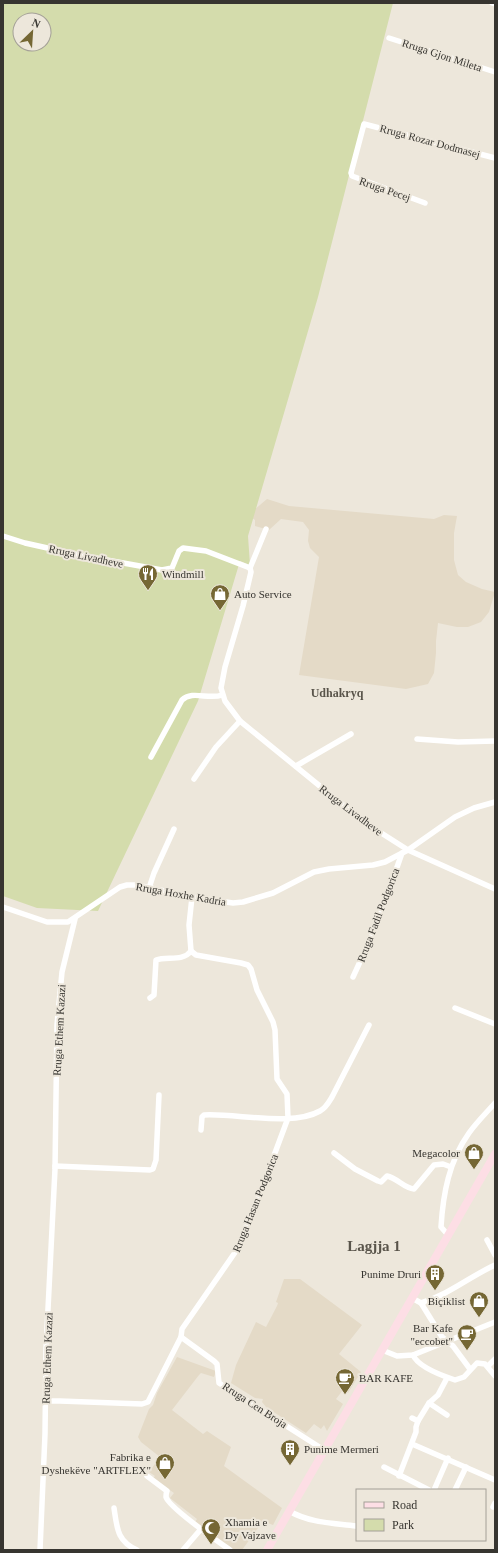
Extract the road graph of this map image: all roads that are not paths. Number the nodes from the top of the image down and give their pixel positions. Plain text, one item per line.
1 (492, 3) edge
2 (495, 4) edge
3 (389, 38) dead end
4 (495, 72) edge
5 (364, 124) joint
6 (495, 158) edge
7 (425, 203) dead end
8 (266, 528) dead end
9 (3, 536) edge
10 (250, 568) junction
11 (222, 694) junction
12 (240, 721) junction
13 (351, 734) dead end
14 (417, 739) dead end
15 (495, 740) edge
16 (151, 757) dead end
17 (296, 766) junction
18 (194, 779) dead end
19 (495, 802) edge
20 (174, 829) dead end
21 (408, 850) junction
22 (402, 853) junction
23 (149, 888) junction
24 (495, 888) edge
25 (192, 897) junction
26 (3, 907) edge
27 (75, 918) junction
28 (191, 952) junction
29 (353, 977) dead end
30 (150, 998) dead end
31 (455, 1008) dead end
32 (495, 1024) edge
33 (370, 1025) dead end
34 (159, 1095) dead end
35 (495, 1103) edge
36 (288, 1118) junction
37 (201, 1130) dead end
38 (334, 1153) dead end
39 (495, 1154) edge
40 (55, 1166) junction
41 (451, 1167) junction
42 (448, 1235) junction
43 (487, 1240) dead end
44 (495, 1256) edge
45 (495, 1265) edge
46 (412, 1298) junction
47 (421, 1303) junction
48 (495, 1322) edge
49 (181, 1336) junction
50 (447, 1342) junction
51 (382, 1350) junction
52 (413, 1355) junction
53 (495, 1359) edge
54 (488, 1366) junction
55 (470, 1369) junction
56 (495, 1376) edge
57 (447, 1378) junction
58 (45, 1402) junction
59 (429, 1402) junction
60 (447, 1415) dead end
61 (412, 1418) dead end
62 (418, 1421) junction
63 (412, 1444) junction
64 (324, 1450) junction
65 (448, 1458) junction
66 (384, 1467) dead end
67 (466, 1467) junction
68 (147, 1476) dead end
69 (399, 1476) junction
70 (495, 1480) edge
71 (427, 1489) edge
72 (434, 1489) edge
73 (455, 1489) edge
74 (114, 1508) dead end
75 (289, 1511) junction
76 (356, 1526) dead end
77 (201, 1529) junction
78 (40, 1550) edge
79 (137, 1550) edge
80 (183, 1550) edge
81 (230, 1550) edge
82 (267, 1550) edge

1 - 2 street
3 - 4 street, Rruga Gjon Mileta
5 - 6 street, Rruga Rozar Dodmasej
5 - 7 street, Rruga Pecej
8 - 10 street
9 - 10 street, Rruga Livadheve
10 - 11 street
11 - 12 street, Rruga Livadheve
11 - 16 street
12 - 17 street, Rruga Livadheve
12 - 18 street
13 - 17 street
14 - 15 street
17 - 21 street, Rruga Livadheve
19 - 21 street, Rruga Hoxhe Kadria
20 - 23 street
21 - 22 street, Rruga Hoxhe Kadria
21 - 24 street, Rruga Livadheve
22 - 25 street, Rruga Hoxhe Kadria
22 - 29 street, Rruga Fadil Podgorica
23 - 25 street, Rruga Hoxhe Kadria
23 - 27 street, Rruga Hoxhe Kadria
25 - 28 street
26 - 27 street
27 - 40 street, Rruga Ethem Kazazi
28 - 30 street
28 - 36 street, Rruga Hasan Podgorica
31 - 32 street
33 - 36 street
34 - 40 street
35 - 41 street
36 - 37 street
36 - 49 street, Rruga Hasan Podgorica
38 - 41 street
39 - 42 main road
40 - 58 street, Rruga Ethem Kazazi
41 - 42 street
42 - 46 main road
43 - 44 street
45 - 47 street
46 - 47 street
46 - 51 main road
47 - 50 street
48 - 50 street
49 - 58 street, Rruga Hasan Podgorica
49 - 64 street, Rruga Cen Broja
50 - 52 street
50 - 55 street
51 - 52 street
51 - 64 main road
52 - 57 street
53 - 54 street
54 - 55 street
54 - 56 street
55 - 57 street
57 - 59 street
58 - 78 street, Rruga Ethem Kazazi
59 - 60 street
59 - 62 street
61 - 62 street
62 - 63 street
63 - 65 street
63 - 69 street
64 - 75 main road
65 - 67 street
65 - 72 street
66 - 69 street
67 - 70 street
67 - 73 street
68 - 77 street
69 - 71 street
74 - 79 street
75 - 76 street
75 - 82 main road
77 - 80 street
77 - 81 street

